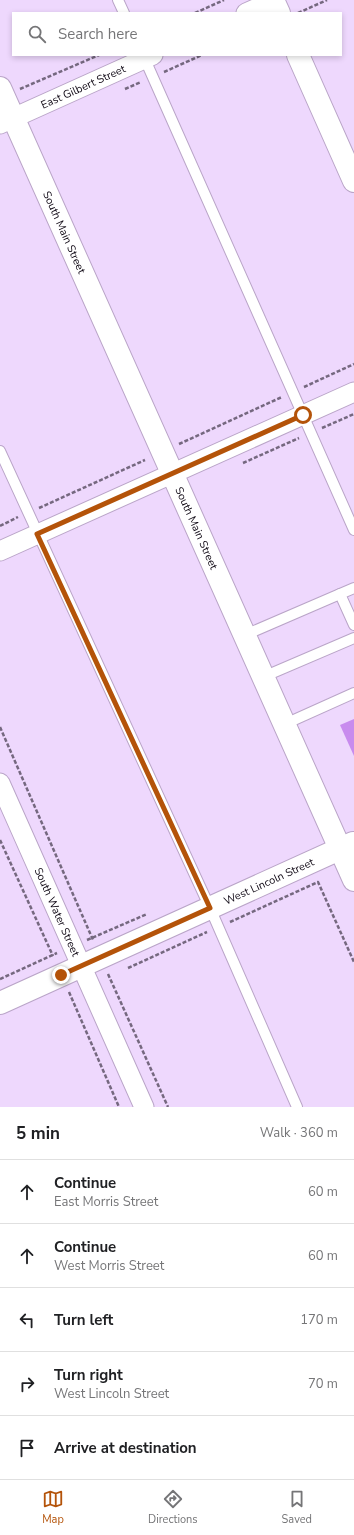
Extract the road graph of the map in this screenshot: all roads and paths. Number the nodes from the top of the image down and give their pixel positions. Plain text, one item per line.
1 (118, 0) edge
2 (224, 0) edge
3 (274, 0) edge
4 (327, 0) edge
5 (124, 12) edge
6 (197, 12) edge
7 (248, 12) edge
8 (279, 12) edge
9 (300, 12) edge
10 (96, 56) edge
11 (147, 56) edge
12 (298, 56) edge
13 (2, 92) edge
14 (7, 121) edge
15 (354, 181) edge
16 (354, 392) edge
17 (303, 415) junction
18 (0, 451) edge
19 (173, 473) junction
20 (354, 530) edge
21 (37, 534) junction
22 (0, 551) edge
23 (354, 588) edge
24 (340, 594) junction
25 (354, 625) edge
26 (245, 635) junction
27 (354, 638) edge
28 (264, 677) junction
29 (354, 693) edge
30 (284, 724) junction
31 (0, 727) edge
32 (0, 783) edge
33 (0, 840) edge
34 (347, 845) edge
35 (354, 880) edge
36 (214, 917) junction
37 (354, 962) edge
38 (124, 970) dead end
39 (95, 971) junction
40 (65, 984) junction
41 (0, 1003) edge
42 (119, 1107) edge
43 (144, 1107) edge
44 (168, 1107) edge
45 (297, 1107) edge

1 - 5 lane
2 - 6 path
3 - 7 street
3 - 8 street
4 - 9 path
10 - 13 path
11 - 14 street, East Gilbert Street
11 - 17 lane
12 - 15 street
13 - 14 street, South Main Street
14 - 19 street, South Main Street
16 - 17 street
17 - 19 street
17 - 20 lane
18 - 21 lane
19 - 21 street
19 - 26 street, South Main Street
21 - 22 street
21 - 36 lane
23 - 24 lane
24 - 25 lane
24 - 26 lane
26 - 28 street, South Main Street
27 - 28 lane
28 - 30 street, South Main Street
29 - 30 lane
30 - 34 street, South Main Street
31 - 39 path
32 - 39 street, South Water Street
33 - 40 path
34 - 35 street, South Main Street
34 - 36 street, West Lincoln Street
36 - 37 path
36 - 38 path
36 - 39 street, West Lincoln Street
36 - 45 lane
39 - 40 street, West Lincoln Street
39 - 40 path
39 - 43 street, South Water Street
39 - 44 path
40 - 41 street, West Lincoln Street
40 - 42 path

